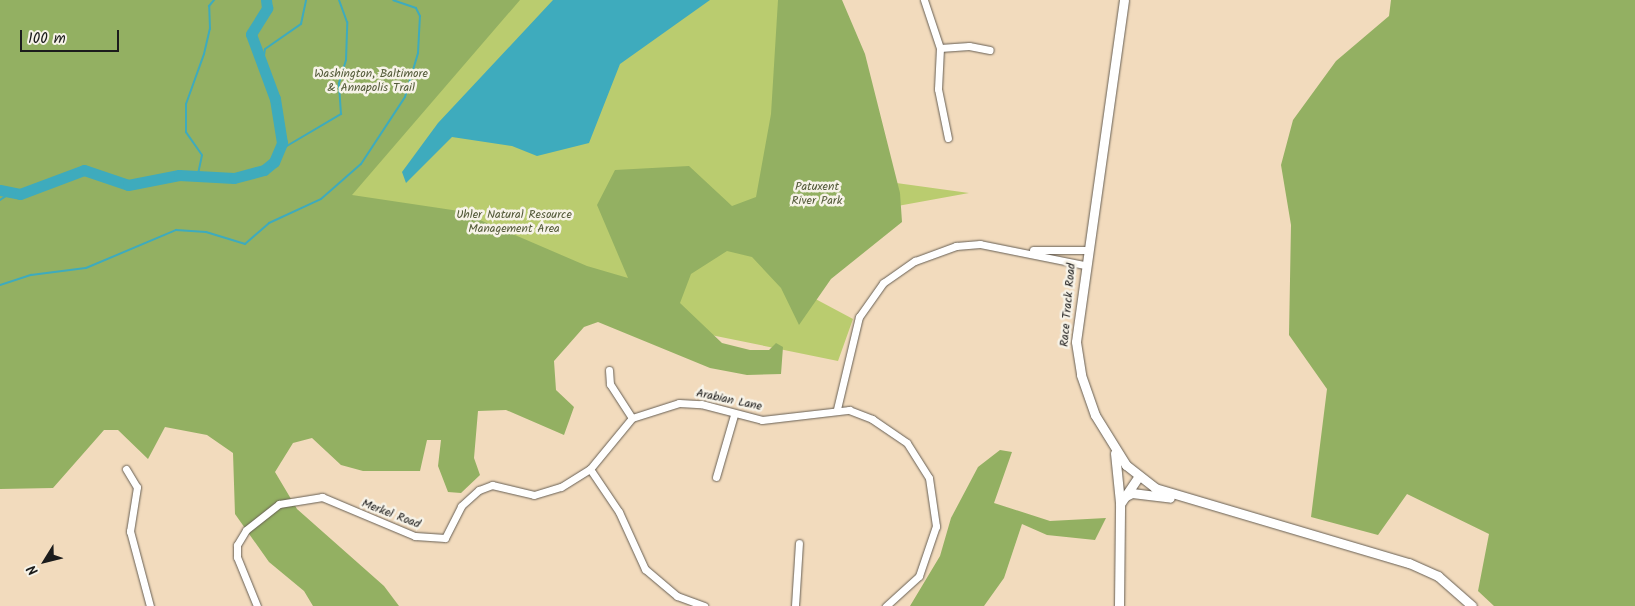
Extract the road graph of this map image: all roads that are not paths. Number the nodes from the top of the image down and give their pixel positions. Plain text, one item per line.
1 (924, 0) edge
2 (1124, 0) edge
3 (940, 48) junction
4 (990, 50) dead end
5 (948, 138) dead end
6 (1026, 250) junction
7 (1087, 250) junction
8 (1084, 265) junction
9 (610, 370) dead end
10 (836, 409) junction
11 (734, 415) junction
12 (632, 418) junction
13 (1112, 443) junction
14 (126, 469) dead end
15 (590, 469) junction
16 (716, 476) dead end
17 (1138, 476) junction
18 (1184, 497) junction
19 (1121, 501) junction
20 (799, 542) dead end
21 (150, 606) edge
22 (257, 606) edge
23 (704, 606) edge
24 (795, 606) edge
25 (886, 606) edge
26 (1120, 606) edge
27 (1472, 606) edge

1 - 3 street
2 - 7 street, Race Track Road
3 - 4 street
3 - 5 street
6 - 7 street
6 - 8 street
6 - 10 street
7 - 8 street, Race Track Road
8 - 13 street, Race Track Road
9 - 12 street
10 - 11 street, Arabian Lane
10 - 25 street, Arabian Lane
11 - 12 street, Arabian Lane
11 - 16 street
12 - 15 street
13 - 17 street, Race Track Road
13 - 19 street
14 - 21 street
15 - 22 street, Merkel Road
15 - 23 street
17 - 18 street, Race Track Road
17 - 19 street
18 - 19 street
18 - 27 street, Race Track Road
19 - 26 street
20 - 24 street

